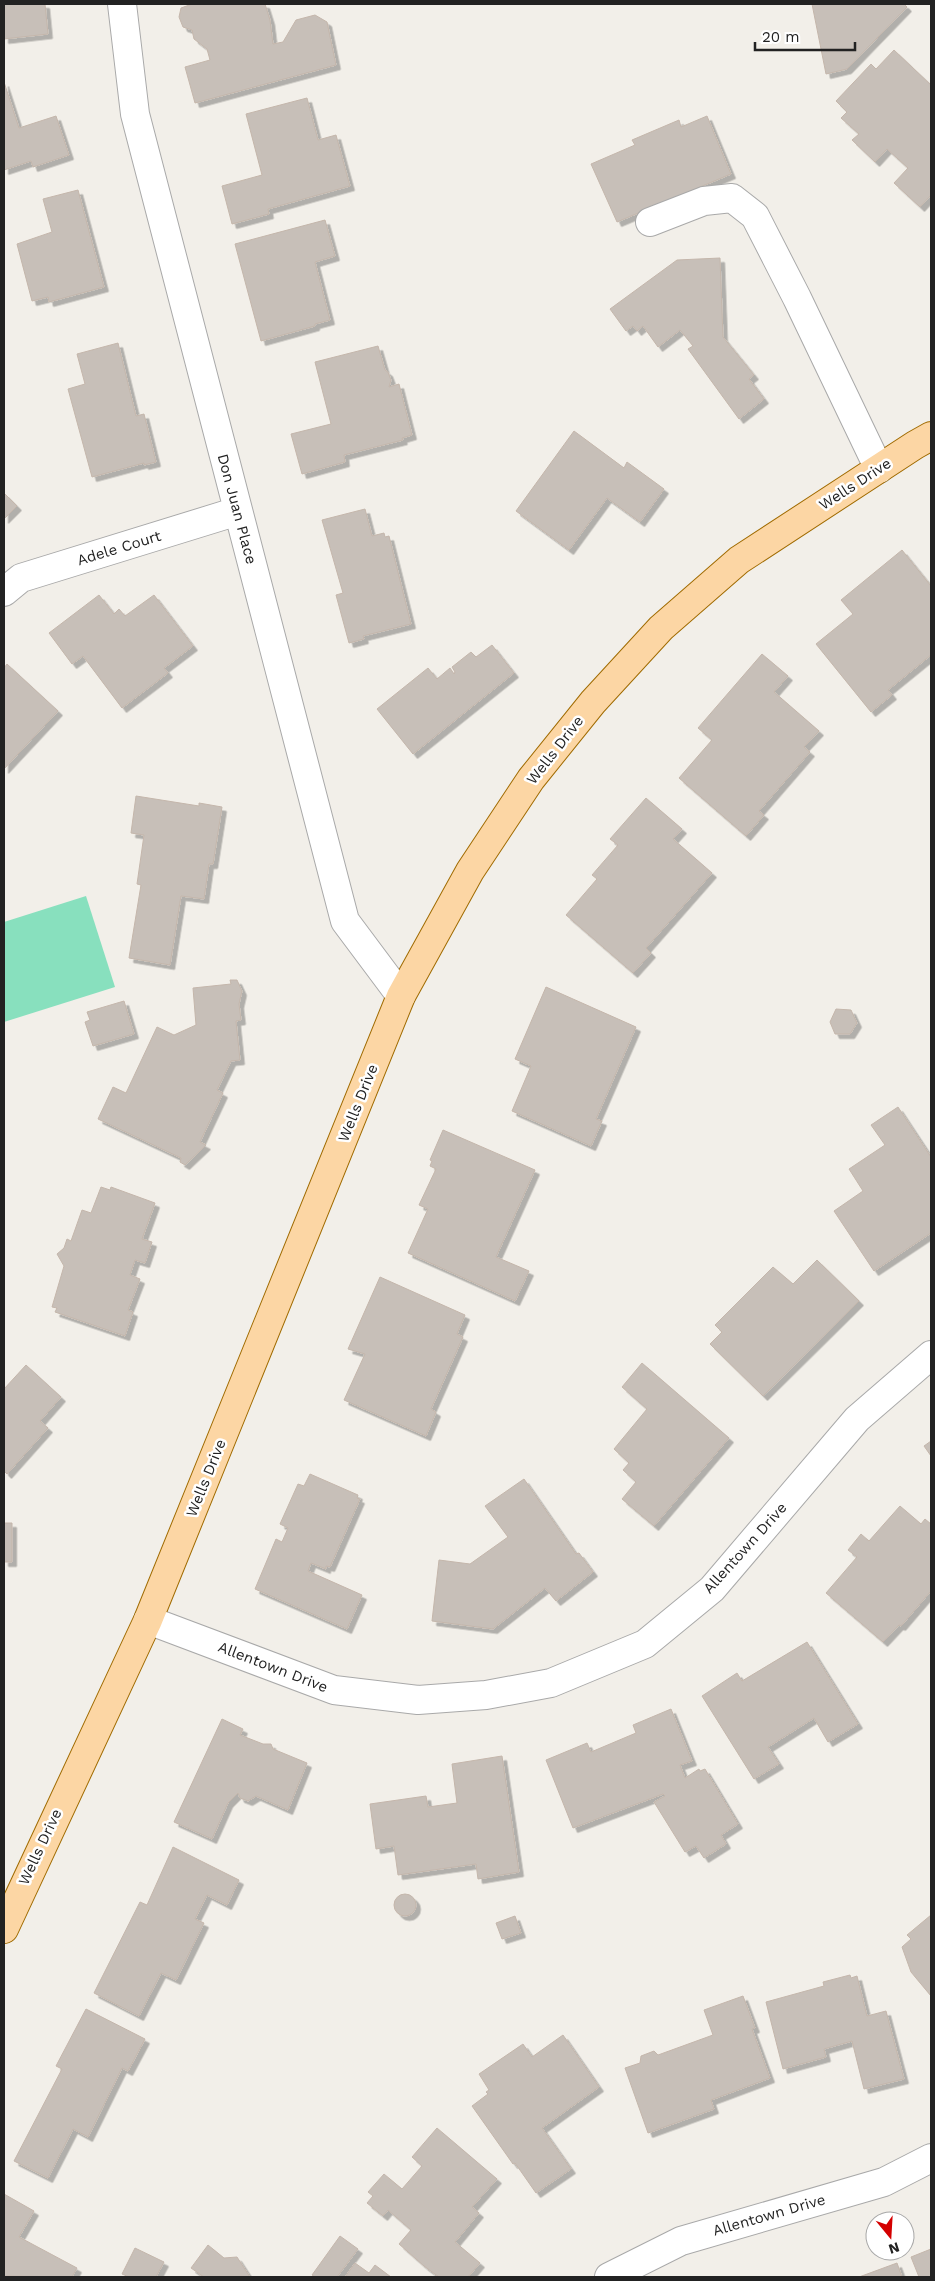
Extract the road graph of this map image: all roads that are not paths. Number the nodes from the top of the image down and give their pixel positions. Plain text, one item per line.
1 (122, 4) edge
2 (650, 222) dead end
3 (931, 436) edge
4 (879, 469) junction
5 (238, 511) junction
6 (4, 592) edge
7 (401, 996) junction
8 (931, 1355) edge
9 (148, 1620) junction
10 (4, 1929) edge
11 (931, 2158) edge
12 (609, 2277) edge

1 - 5 street, Don Juan Place
2 - 4 street
3 - 4 main road, Wells Drive
4 - 7 main road, Wells Drive
5 - 6 street, Adele Court
5 - 7 street, Don Juan Place
7 - 9 main road, Wells Drive
8 - 9 street, Allentown Drive
9 - 10 main road, Wells Drive
11 - 12 street, Allentown Drive

